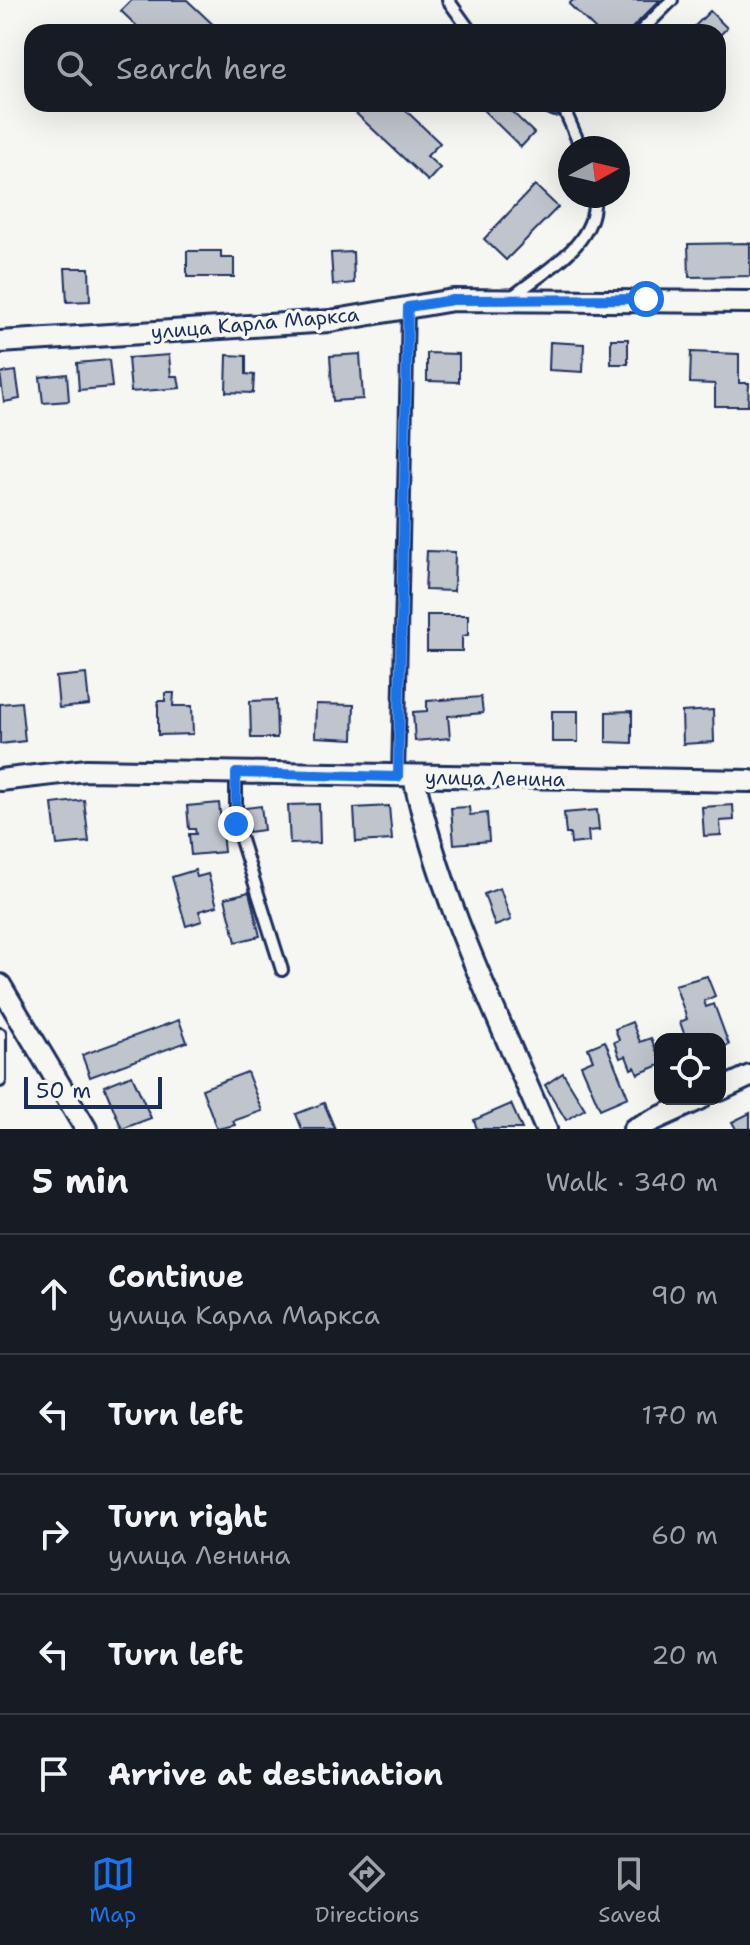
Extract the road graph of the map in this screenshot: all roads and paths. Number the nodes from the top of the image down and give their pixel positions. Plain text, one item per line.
1 (448, 0) edge
2 (672, 0) edge
3 (465, 24) edge
4 (648, 24) edge
5 (569, 112) edge
6 (577, 136) edge
7 (593, 208) edge
8 (507, 301) junction
9 (750, 302) edge
10 (408, 307) junction
11 (0, 342) edge
12 (236, 773) junction
13 (406, 777) junction
14 (0, 780) edge
15 (750, 781) edge
16 (282, 970) dead end
17 (0, 985) edge
18 (0, 1034) edge
19 (750, 1076) edge
20 (0, 1081) edge
21 (726, 1087) edge
22 (687, 1105) edge
23 (86, 1129) edge
24 (546, 1129) edge
25 (634, 1129) edge

1 - 3 lane
2 - 4 lane
5 - 6 lane
7 - 8 lane
8 - 9 street, улица Карла Маркса
8 - 10 street, улица Карла Маркса
10 - 11 street, улица Карла Маркса
10 - 13 lane
12 - 13 street, улица Ленина
12 - 14 street, улица Ленина
12 - 16 lane
13 - 15 street, улица Ленина
13 - 24 street
17 - 23 street
18 - 20 lane
19 - 21 street
22 - 25 street

